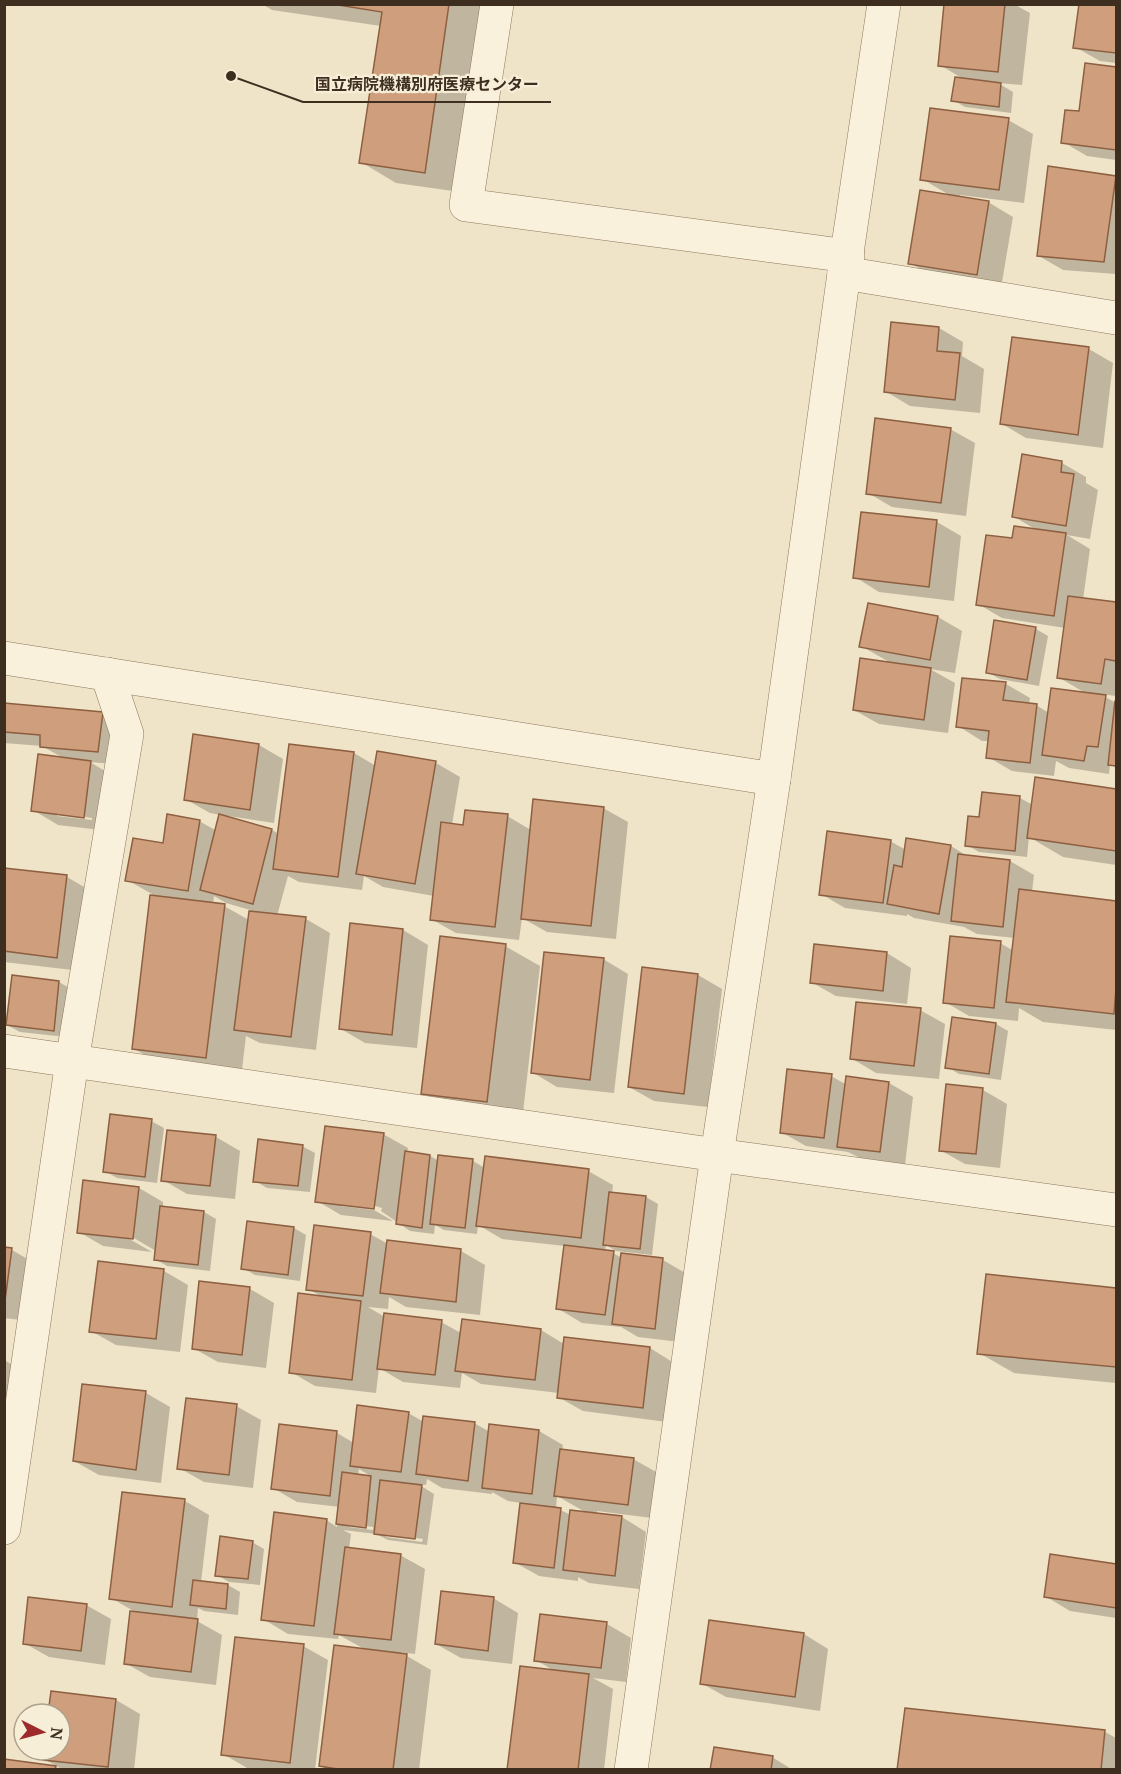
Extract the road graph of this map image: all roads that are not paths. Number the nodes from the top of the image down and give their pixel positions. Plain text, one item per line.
1 (497, 4) edge
2 (884, 4) edge
3 (846, 264) junction
4 (1116, 318) edge
5 (4, 658) edge
6 (106, 674) junction
7 (774, 779) junction
8 (4, 1051) edge
9 (72, 1061) junction
10 (717, 1155) junction
11 (1116, 1210) edge
12 (4, 1528) edge
13 (631, 1770) edge

1 - 3 street
2 - 3 street
3 - 4 street
3 - 7 street
5 - 6 street
6 - 7 street
6 - 9 street
7 - 10 street
8 - 9 street
9 - 10 street
9 - 12 street
10 - 11 street
10 - 13 street

